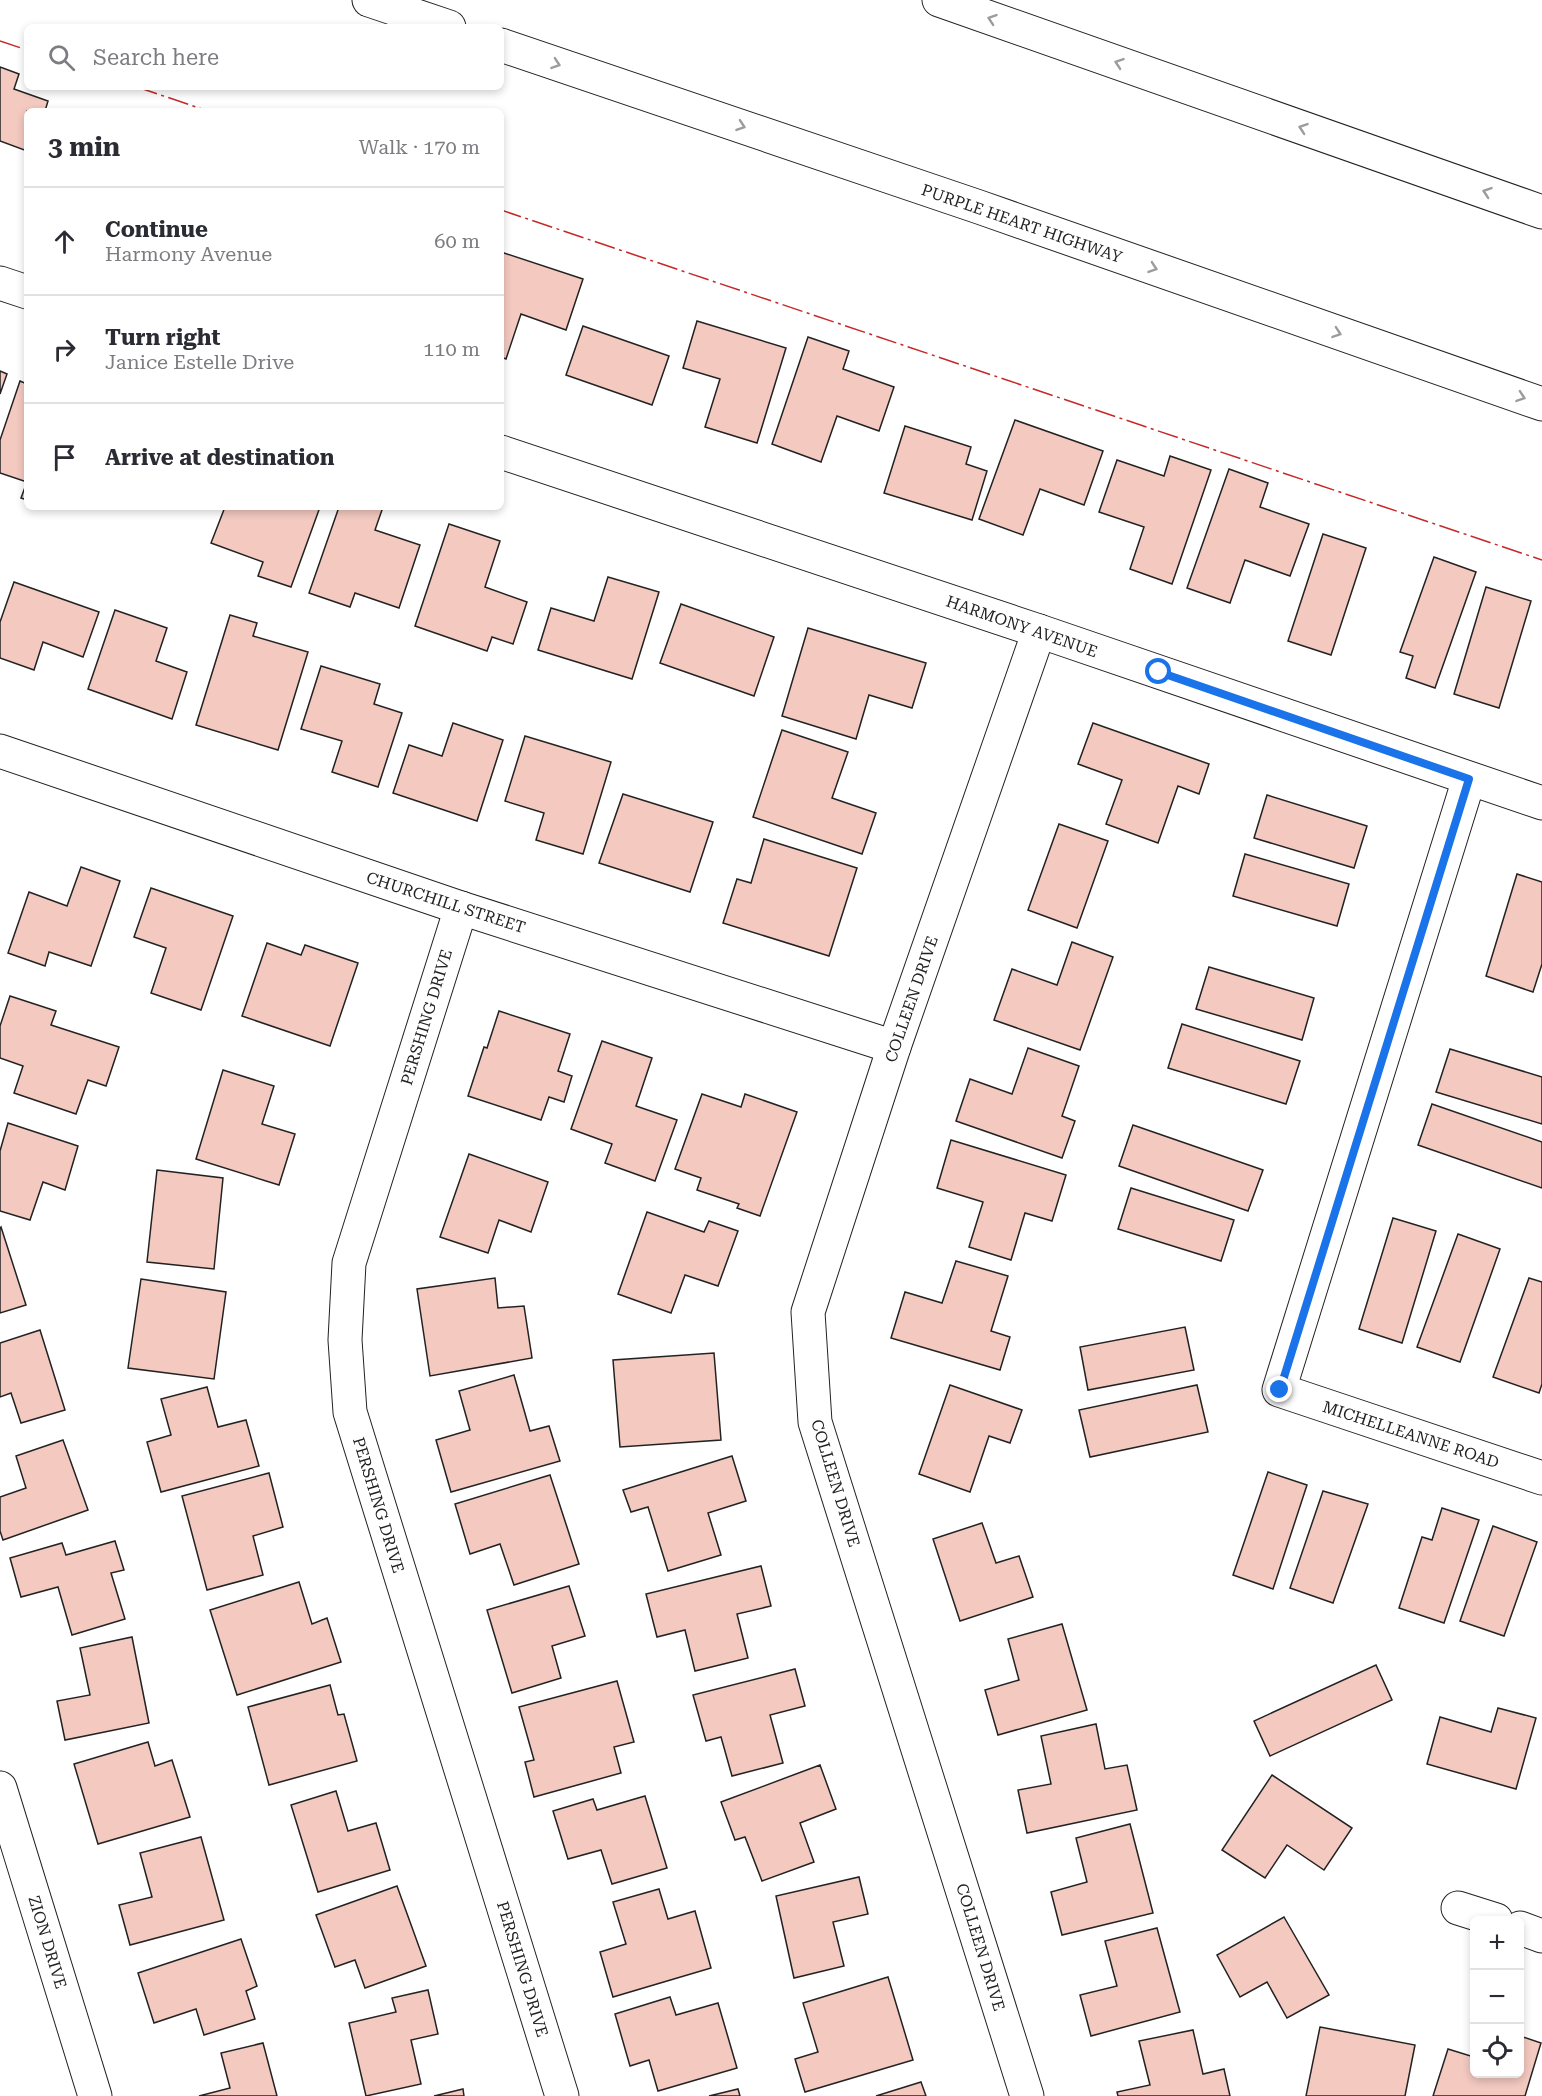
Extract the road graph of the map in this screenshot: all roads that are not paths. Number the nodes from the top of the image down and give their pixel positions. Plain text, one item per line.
1 (369, 0) edge
2 (939, 0) edge
3 (439, 24) edge
4 (504, 46) edge
5 (1542, 212) edge
6 (0, 283) edge
7 (24, 291) edge
8 (1542, 404) edge
9 (504, 453) edge
10 (1039, 631) junction
11 (0, 751) edge
12 (1469, 779) junction
13 (1542, 803) edge
14 (460, 908) junction
15 (894, 1047) junction
16 (1542, 1478) edge
17 (0, 1788) edge
18 (1458, 1908) dead end
19 (1483, 1916) edge
20 (1524, 1929) edge
21 (1542, 1936) edge
22 (95, 2096) edge
23 (562, 2096) edge
24 (1027, 2096) edge

1 - 3 main road
5 -> 2 main road
4 -> 8 main road, PURPLE HEART HIGHWAY
6 - 7 main road
9 - 10 main road, HARMONY AVENUE
10 - 12 main road, HARMONY AVENUE
10 - 15 main road, COLLEEN DRIVE
11 - 14 main road, CHURCHILL STREET
12 - 13 main road, HARMONY AVENUE
12 - 16 main road, MICHELLEANNE ROAD
14 - 15 main road, CHURCHILL STREET
14 - 23 main road, PERSHING DRIVE
15 - 24 main road, COLLEEN DRIVE
17 - 22 main road, ZION DRIVE
18 - 19 main road
20 - 21 main road

